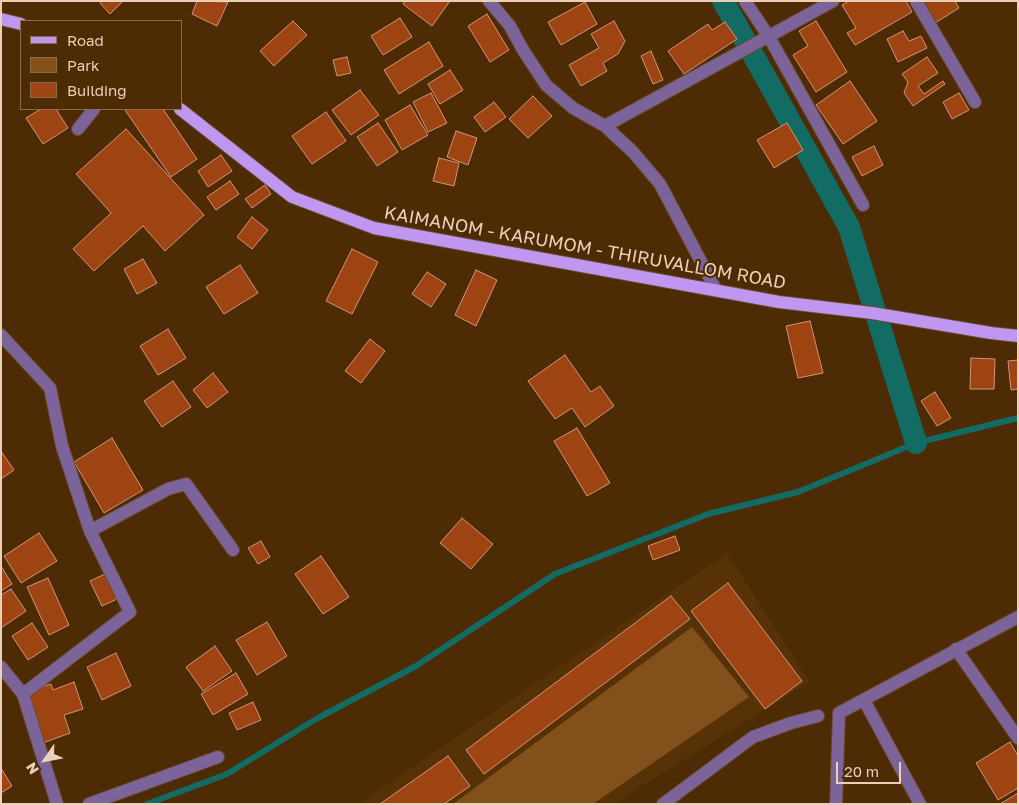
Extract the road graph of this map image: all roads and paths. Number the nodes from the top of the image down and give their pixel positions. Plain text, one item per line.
1 (489, 1) edge
2 (745, 1) edge
3 (832, 1) edge
4 (916, 1) edge
5 (1, 19) edge
6 (20, 24) edge
7 (769, 37) junction
8 (975, 102) dead end
9 (93, 110) edge
10 (181, 110) edge
11 (605, 126) junction
12 (78, 129) dead end
13 (863, 205) dead end
14 (716, 290) junction
15 (1, 335) edge
16 (1018, 336) edge
17 (90, 531) junction
18 (232, 550) dead end
19 (1018, 616) edge
20 (956, 649) junction
21 (1, 668) edge
22 (23, 694) junction
23 (864, 700) junction
24 (818, 716) dead end
25 (1018, 738) edge
26 (218, 757) dead end
27 (57, 804) edge
28 (89, 804) edge
29 (663, 804) edge
30 (836, 804) edge
31 (920, 804) edge

1 - 11 street
2 - 7 street
3 - 7 street
4 - 8 street
5 - 6 main road
7 - 11 street
7 - 13 street
9 - 12 street
10 - 14 main road, KAIMANOM - KARUMOM - THIRUVALLOM ROAD
11 - 14 street
14 - 16 main road, KAIMANOM - KARUMOM - THIRUVALLOM ROAD
15 - 17 street
17 - 18 street
17 - 22 street
19 - 20 street
20 - 23 street
20 - 25 street
21 - 22 street
22 - 27 street
23 - 30 street
23 - 31 street
24 - 29 street
26 - 28 street

